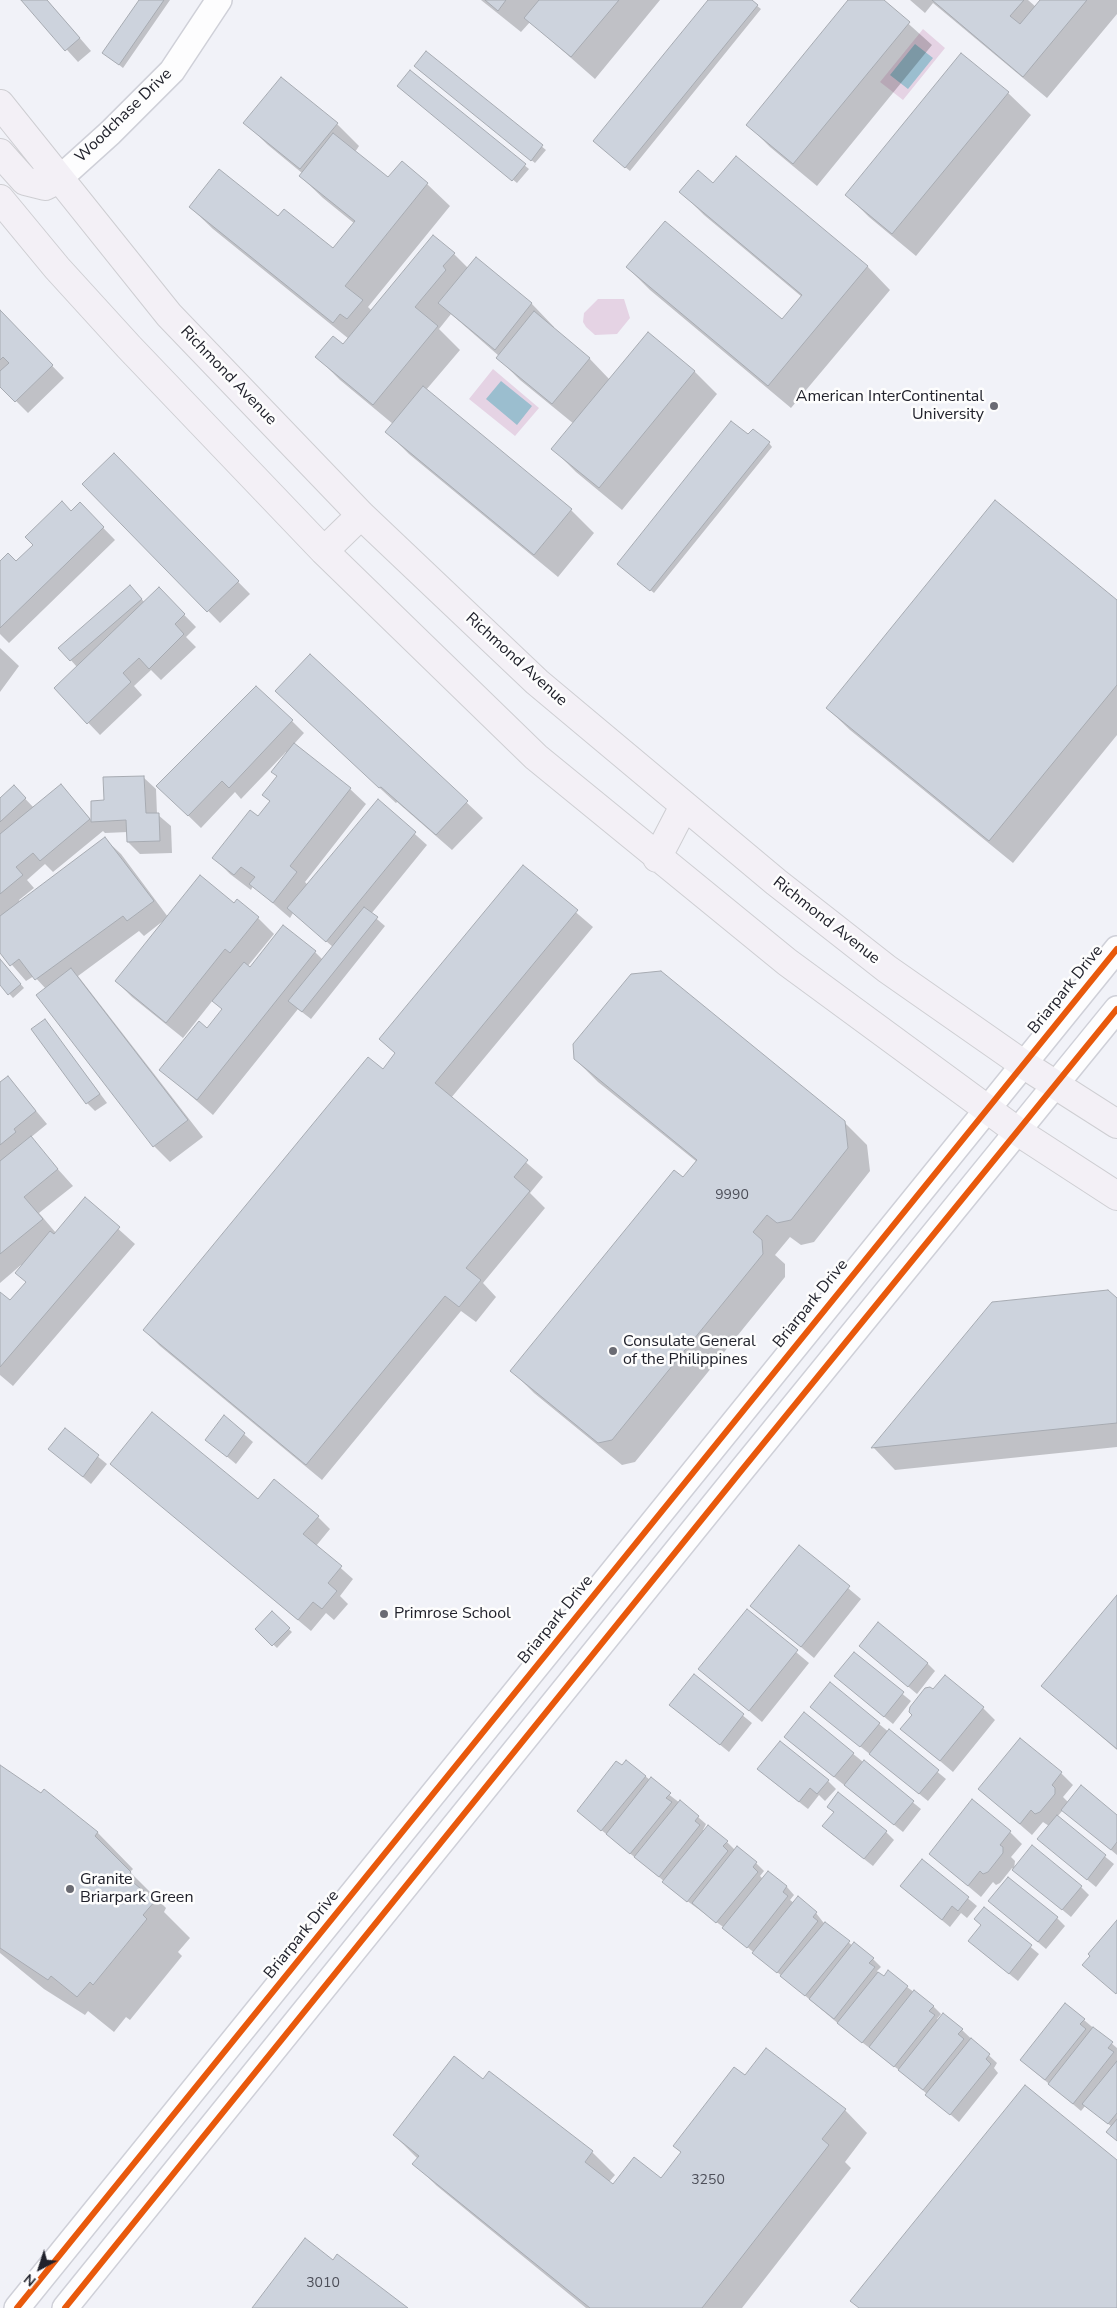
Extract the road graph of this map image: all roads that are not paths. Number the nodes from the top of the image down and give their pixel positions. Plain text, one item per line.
1 (219, 0) edge
2 (0, 104) edge
3 (0, 153) edge
4 (59, 179) junction
5 (0, 199) edge
6 (361, 515) junction
7 (324, 551) junction
8 (684, 806) junction
9 (657, 858) junction
10 (1117, 949) edge
11 (1117, 1009) edge
12 (1023, 1064) junction
13 (1056, 1084) junction
14 (987, 1110) junction
15 (1117, 1124) edge
16 (1017, 1132) junction
17 (1117, 1196) edge
18 (17, 2308) edge
19 (65, 2308) edge

1 - 4 street, Woodchase Drive
2 - 4 main road, Richmond Avenue
3 - 4 main road
4 - 6 main road, Richmond Avenue
5 - 7 main road
6 - 7 main road
6 - 8 main road, Richmond Avenue
7 - 9 main road
8 - 9 main road
8 - 12 main road, Richmond Avenue
9 - 14 main road
10 - 12 street, Briarpark Drive
11 - 13 street
12 - 13 main road, Richmond Avenue
12 - 14 street, Briarpark Drive
13 - 15 main road, Richmond Avenue
13 - 16 street
14 - 16 main road
14 - 18 street, Briarpark Drive
16 - 17 main road
16 - 19 street

